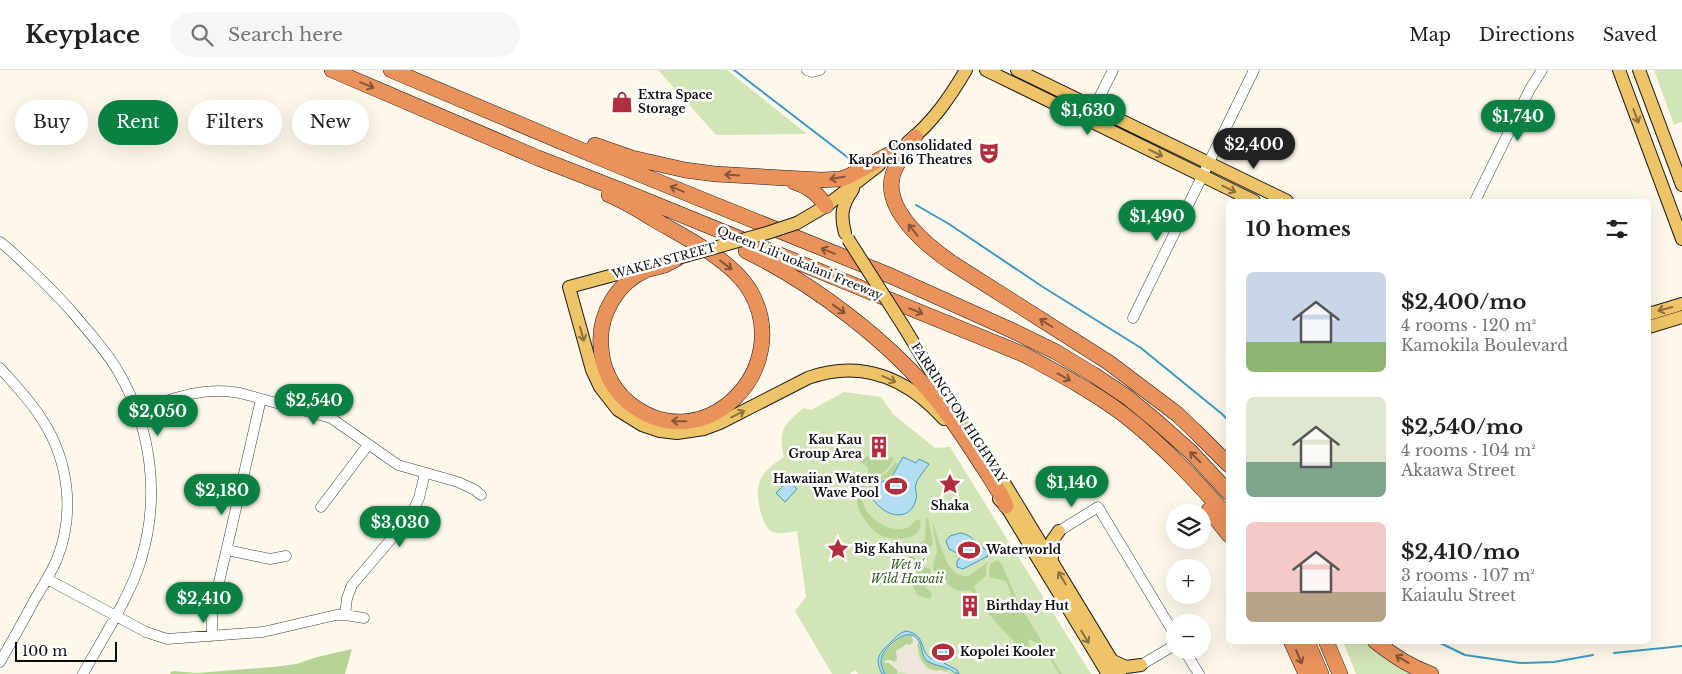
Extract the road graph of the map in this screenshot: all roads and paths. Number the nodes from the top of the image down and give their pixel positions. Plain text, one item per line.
1 (332, 70) edge
2 (392, 70) edge
3 (410, 70) edge
4 (807, 70) edge
5 (820, 70) edge
6 (966, 70) edge
7 (986, 70) edge
8 (1017, 70) edge
9 (1113, 70) edge
10 (1254, 70) edge
11 (1542, 70) edge
12 (1619, 70) edge
13 (1639, 70) edge
14 (403, 100) junction
15 (1094, 108) junction
16 (1088, 121) junction
17 (915, 136) junction
18 (897, 150) junction
19 (1209, 163) junction
20 (1203, 176) junction
21 (781, 178) junction
22 (857, 183) junction
23 (1682, 185) edge
24 (628, 193) junction
25 (1250, 199) edge
26 (1283, 199) edge
27 (1476, 199) edge
28 (826, 206) junction
29 (846, 236) junction
30 (1682, 239) edge
31 (0, 242) edge
32 (678, 258) junction
33 (891, 276) junction
34 (569, 287) joint
35 (1682, 304) edge
36 (1651, 313) edge
37 (1682, 317) edge
38 (1133, 318) dead end
39 (1651, 326) edge
40 (2, 375) edge
41 (262, 399) junction
42 (137, 410) junction
43 (1198, 434) junction
44 (1153, 440) junction
45 (368, 445) junction
46 (1226, 462) edge
47 (425, 473) junction
48 (1226, 490) edge
49 (481, 495) dead end
50 (1006, 506) junction
51 (321, 507) dead end
52 (1226, 515) edge
53 (1032, 529) junction
54 (1059, 530) junction
55 (1226, 531) edge
56 (227, 550) junction
57 (286, 556) dead end
58 (1052, 562) junction
59 (47, 579) junction
60 (345, 615) junction
61 (115, 616) junction
62 (364, 618) dead end
63 (1166, 620) edge
64 (212, 636) junction
65 (1292, 644) edge
66 (1308, 644) edge
67 (1327, 644) edge
68 (1338, 644) edge
69 (1380, 644) edge
70 (1166, 651) edge
71 (1189, 659) edge
72 (0, 662) edge
73 (1109, 669) edge
74 (1131, 672) edge
75 (83, 674) edge
76 (1198, 674) edge
77 (1306, 674) edge
78 (1322, 674) edge
79 (1340, 674) edge
80 (1347, 674) edge
81 (1431, 674) edge

1 -> 14 highway, Queen Liliʻuokalani Freeway
33 -> 2 highway, Queen Liliʻuokalani Freeway
21 -> 3 highway
4 - 5 street
6 - 17 main road, WAKEA STREET
7 - 16 main road
8 - 15 main road
9 - 15 street
10 - 19 street
11 - 27 street
12 -> 30 main road
13 - 23 main road
14 - 24 highway, Queen Liliʻuokalani Freeway
14 -> 32 highway
15 - 16 street
15 - 19 main road
16 -> 20 main road
17 - 18 main road, WAKEA STREET
43 -> 17 highway
18 -> 21 highway
18 - 22 main road, WAKEA STREET
19 - 20 street
19 - 26 main road
20 -> 25 main road
20 - 38 street
21 - 28 highway
22 - 28 main road, WAKEA STREET
22 - 29 main road
24 -> 44 highway, Queen Liliʻuokalani Freeway
24 -> 50 highway
28 - 29 main road, FARRINGTON HIGHWAY
28 - 32 main road, WAKEA STREET, bridge
29 - 53 main road, FARRINGTON HIGHWAY, bridge
31 - 42 street
32 - 34 main road, WAKEA STREET
33 - 43 highway
48 -> 33 highway, Queen Liliʻuokalani Freeway
34 -> 50 main road, FARRINGTON HIGHWAY
35 -> 36 main road
37 - 39 main road
40 - 59 street
41 - 42 street
41 - 45 street
41 - 56 street
42 - 61 street
43 - 46 highway
44 - 52 highway, Queen Liliʻuokalani Freeway
44 - 55 highway
45 - 47 street
45 - 51 street
47 - 49 street
47 - 60 street
50 -> 73 main road, FARRINGTON HIGHWAY
53 - 54 main road
53 - 58 main road, FARRINGTON HIGHWAY
54 - 58 main road
54 - 63 street
56 - 57 street
56 - 64 street
73 -> 58 main road, FARRINGTON HIGHWAY
59 - 61 street
59 - 72 street
60 - 62 street
60 - 64 street
61 - 64 street
61 - 75 street
65 -> 77 highway
66 - 78 highway
67 - 79 highway
68 - 80 highway
81 -> 69 highway
70 - 74 street
71 - 76 street
73 - 74 main road, FARRINGTON HIGHWAY
73 - 74 main road

